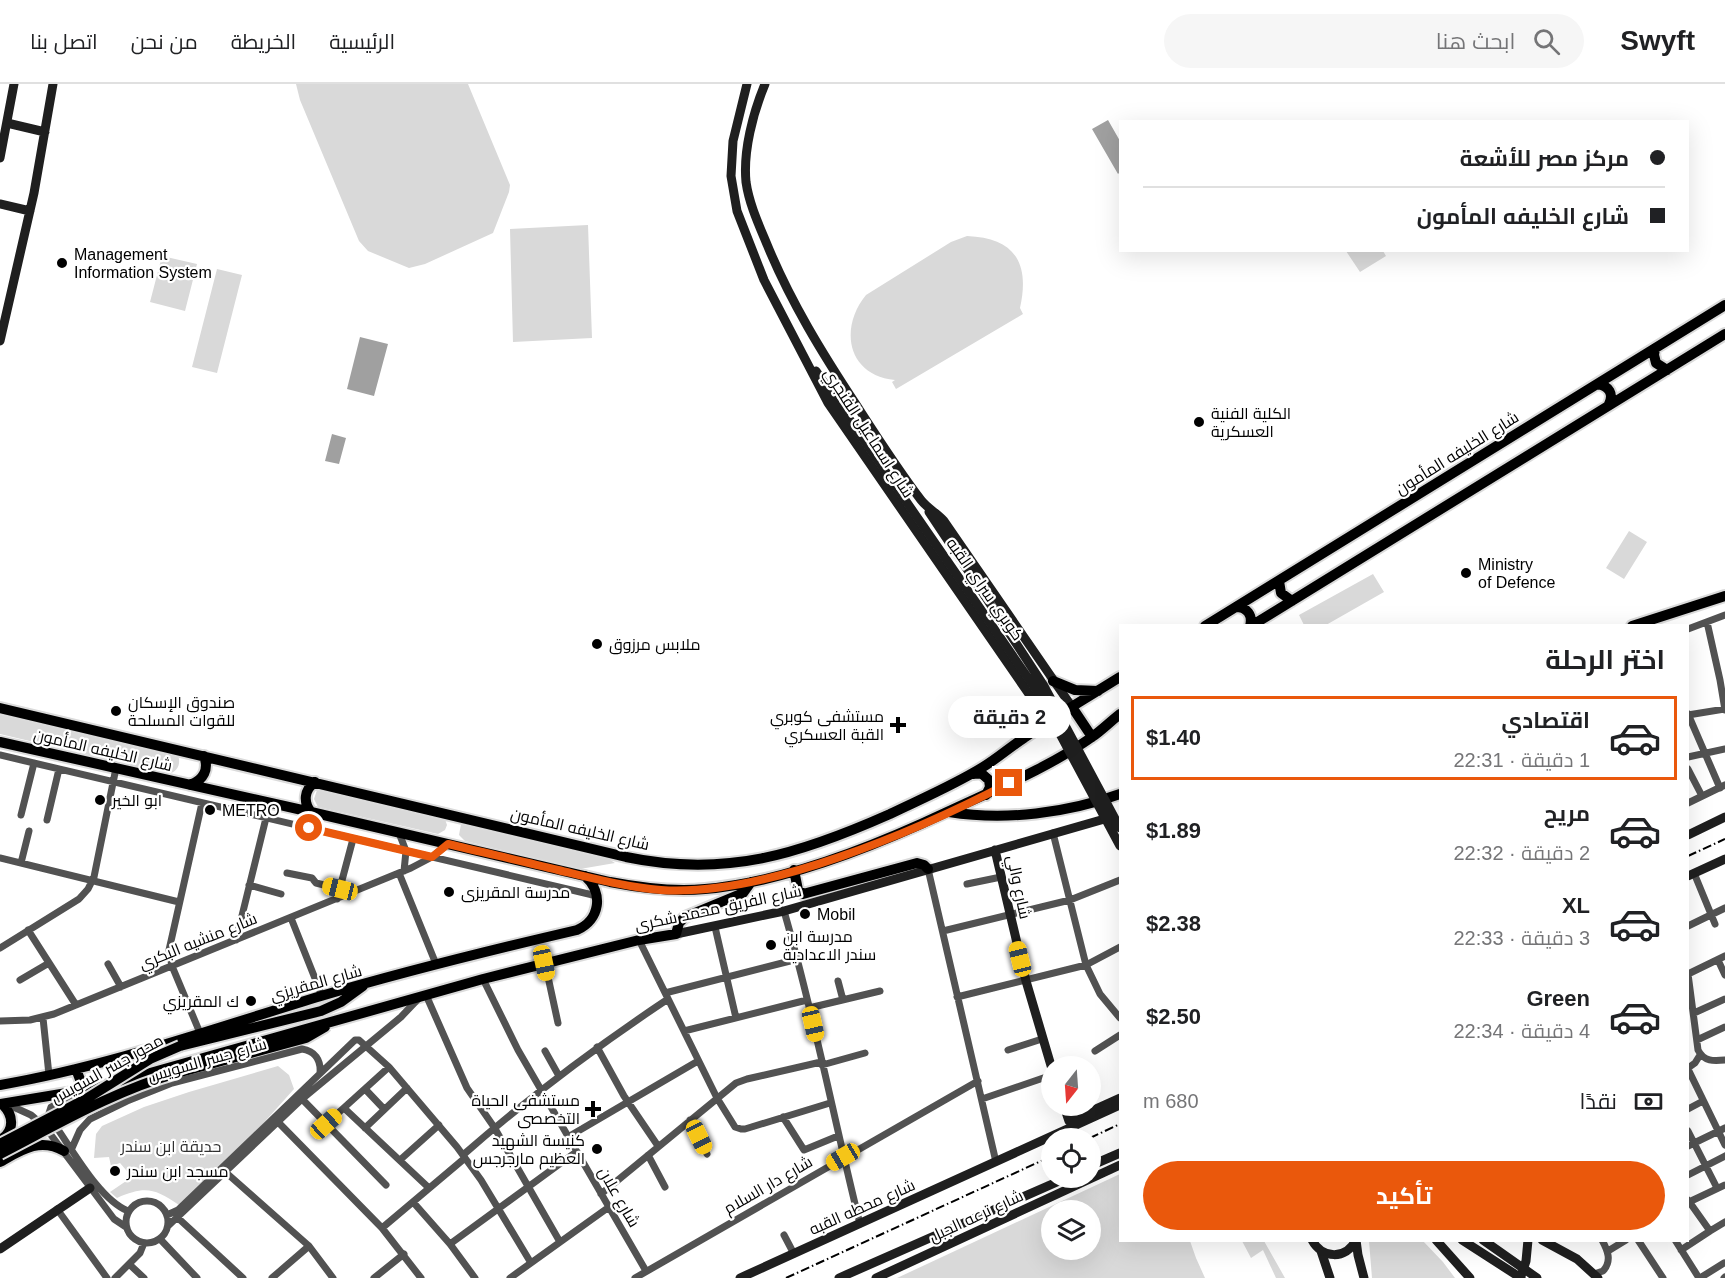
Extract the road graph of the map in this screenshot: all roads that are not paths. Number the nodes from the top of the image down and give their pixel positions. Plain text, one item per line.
1 (14, 84) edge
2 (53, 84) edge
3 (747, 84) edge
4 (765, 84) edge
5 (7, 123) junction
6 (45, 132) junction
7 (0, 158) edge
8 (0, 204) edge
9 (30, 211) junction
10 (1725, 305) edge
11 (4, 308) edge
12 (1725, 334) edge
13 (0, 341) edge
14 (1655, 349) junction
15 (806, 360) junction
16 (1666, 370) junction
17 (1598, 384) junction
18 (1609, 404) junction
19 (923, 502) junction
20 (958, 555) junction
21 (940, 566) junction
22 (1279, 581) junction
23 (1725, 596) edge
24 (1292, 601) junction
25 (1236, 607) junction
26 (1725, 615) edge
27 (1707, 622) junction
28 (1208, 624) edge
29 (1251, 624) edge
30 (1254, 624) edge
31 (1638, 624) edge
32 (1689, 628) edge
33 (1043, 667) junction
34 (1119, 678) edge
35 (1053, 681) junction
36 (1022, 682) junction
37 (1099, 691) junction
38 (1072, 707) junction
39 (0, 708) edge
40 (1725, 710) edge
41 (1119, 715) edge
42 (1689, 715) edge
43 (1689, 718) edge
44 (1025, 737) junction
45 (1092, 737) junction
46 (0, 742) edge
47 (1725, 749) edge
48 (1703, 753) junction
49 (0, 755) edge
50 (204, 756) junction
51 (1689, 758) edge
52 (34, 763) junction
53 (116, 768) junction
54 (59, 769) junction
55 (1689, 771) edge
56 (970, 775) junction
57 (114, 782) junction
58 (315, 783) junction
59 (190, 784) junction
60 (1723, 786) edge
61 (1119, 794) edge
62 (985, 795) junction
63 (1702, 796) junction
64 (1689, 802) edge
65 (202, 803) junction
66 (311, 812) junction
67 (948, 812) junction
68 (21, 814) dead end
69 (1119, 814) edge
70 (1725, 817) edge
71 (266, 818) junction
72 (1108, 818) junction
73 (47, 820) dead end
74 (1119, 826) edge
75 (29, 831) dead end
76 (399, 832) junction
77 (1053, 833) junction
78 (1689, 835) edge
79 (352, 838) junction
80 (1119, 842) edge
81 (1119, 842) edge
82 (448, 844) junction
83 (995, 850) junction
84 (406, 851) junction
85 (432, 857) junction
86 (0, 858) edge
87 (1725, 859) edge
88 (21, 863) junction
89 (928, 869) junction
90 (794, 870) junction
91 (402, 872) junction
92 (287, 873) dead end
93 (1691, 875) edge
94 (584, 876) junction
95 (1001, 877) junction
96 (1119, 880) edge
97 (93, 881) junction
98 (751, 882) junction
99 (967, 884) dead end
100 (249, 885) junction
101 (340, 889) junction
102 (281, 894) dead end
103 (597, 896) junction
104 (337, 898) junction
105 (1070, 900) junction
106 (179, 903) junction
107 (1725, 908) edge
108 (784, 911) junction
109 (1711, 914) junction
110 (1009, 915) junction
111 (291, 918) junction
112 (1715, 924) dead end
113 (1689, 925) edge
114 (715, 927) junction
115 (28, 930) junction
116 (943, 931) junction
117 (676, 934) junction
118 (236, 940) junction
119 (639, 940) junction
120 (0, 948) edge
121 (1119, 948) edge
122 (1721, 958) edge
123 (798, 959) junction
124 (49, 963) junction
125 (544, 963) junction
126 (108, 964) dead end
127 (436, 964) junction
128 (1086, 965) junction
129 (172, 966) junction
130 (1689, 974) edge
131 (1725, 975) edge
132 (726, 978) junction
133 (483, 979) junction
134 (20, 980) dead end
135 (838, 981) dead end
136 (1026, 981) junction
137 (366, 984) junction
138 (121, 987) junction
139 (880, 991) dead end
140 (322, 996) junction
141 (423, 996) junction
142 (667, 996) junction
143 (957, 997) junction
144 (1725, 999) edge
145 (843, 1000) junction
146 (1690, 1003) edge
147 (808, 1004) junction
148 (76, 1005) junction
149 (1694, 1013) junction
150 (1119, 1017) edge
151 (43, 1018) junction
152 (736, 1018) junction
153 (0, 1021) edge
154 (332, 1022) junction
155 (558, 1023) dead end
156 (1725, 1028) edge
157 (684, 1031) junction
158 (200, 1033) junction
159 (1119, 1036) edge
160 (1042, 1039) junction
161 (1697, 1040) junction
162 (366, 1045) junction
163 (597, 1047) junction
164 (1008, 1050) dead end
165 (545, 1051) dead end
166 (1095, 1051) dead end
167 (864, 1053) dead end
168 (1700, 1055) junction
169 (1048, 1056) edge
170 (1725, 1060) edge
171 (698, 1061) junction
172 (822, 1064) junction
173 (389, 1067) junction
174 (1689, 1068) edge
175 (76, 1069) junction
176 (1689, 1071) edge
177 (320, 1073) junction
178 (49, 1075) junction
179 (559, 1076) junction
180 (1041, 1079) edge
181 (978, 1081) junction
182 (0, 1085) edge
183 (406, 1088) junction
184 (365, 1089) junction
185 (84, 1090) junction
186 (542, 1090) junction
187 (717, 1098) junction
188 (1119, 1098) edge
189 (303, 1099) junction
190 (982, 1099) junction
191 (1703, 1101) junction
192 (628, 1102) junction
193 (830, 1103) junction
194 (2, 1104) edge
195 (1119, 1106) edge
196 (1101, 1107) edge
197 (344, 1108) junction
198 (1689, 1108) edge
199 (384, 1109) junction
200 (49, 1113) junction
201 (1067, 1116) edge
202 (1080, 1116) edge
203 (783, 1117) junction
204 (690, 1120) junction
205 (39, 1121) junction
206 (278, 1122) junction
207 (326, 1124) junction
208 (438, 1125) junction
209 (494, 1127) junction
210 (365, 1128) junction
211 (1721, 1129) edge
212 (838, 1136) junction
213 (568, 1137) junction
214 (2, 1140) edge
215 (1691, 1145) edge
216 (1725, 1145) edge
217 (658, 1146) junction
218 (23, 1149) junction
219 (68, 1150) junction
220 (576, 1152) junction
221 (0, 1154) edge
222 (707, 1154) dead end
223 (648, 1155) junction
224 (1117, 1155) edge
225 (1725, 1156) edge
226 (464, 1157) junction
227 (843, 1157) junction
228 (400, 1160) junction
229 (0, 1161) edge
230 (996, 1162) junction
231 (1101, 1162) edge
232 (1705, 1165) junction
233 (1119, 1166) edge
234 (223, 1169) junction
235 (1689, 1173) edge
236 (386, 1185) dead end
237 (1725, 1185) edge
238 (665, 1186) dead end
239 (528, 1187) junction
240 (90, 1188) junction
241 (429, 1188) junction
242 (1042, 1188) edge
243 (1717, 1188) junction
244 (601, 1194) junction
245 (1689, 1201) edge
246 (412, 1202) junction
247 (1689, 1202) edge
248 (609, 1207) junction
249 (57, 1209) junction
250 (498, 1209) junction
251 (128, 1212) junction
252 (167, 1215) junction
253 (178, 1218) junction
254 (1725, 1222) edge
255 (860, 1224) junction
256 (168, 1226) junction
257 (126, 1227) junction
258 (382, 1228) junction
259 (1710, 1231) junction
260 (784, 1236) dead end
261 (160, 1239) junction
262 (560, 1242) junction
263 (1314, 1242) edge
264 (1355, 1242) edge
265 (1356, 1242) edge
266 (1438, 1242) edge
267 (1465, 1242) edge
268 (1486, 1242) edge
269 (1528, 1242) edge
270 (1546, 1242) edge
271 (1603, 1242) edge
272 (1623, 1242) edge
273 (1639, 1242) edge
274 (1676, 1242) edge
275 (144, 1243) junction
276 (450, 1244) junction
277 (309, 1246) junction
278 (0, 1249) edge
279 (1681, 1250) junction
280 (1321, 1251) junction
281 (1608, 1251) junction
282 (404, 1254) junction
283 (794, 1254) junction
284 (874, 1262) junction
285 (531, 1263) junction
286 (1724, 1263) edge
287 (129, 1264) junction
288 (646, 1271) junction
289 (1596, 1276) edge
290 (878, 1277) edge
291 (1469, 1277) edge
292 (107, 1278) edge
293 (115, 1278) edge
294 (144, 1278) edge
295 (197, 1278) edge
296 (243, 1278) edge
297 (272, 1278) edge
298 (333, 1278) edge
299 (374, 1278) edge
300 (421, 1278) edge
301 (475, 1278) edge
302 (510, 1278) edge
303 (634, 1278) edge
304 (740, 1278) edge
305 (838, 1278) edge
306 (1330, 1278) edge
307 (1364, 1278) edge
308 (1520, 1278) edge
309 (1537, 1278) edge
310 (1663, 1278) edge
311 (1700, 1278) edge

1 - 5 main road
2 - 6 main road
3 - 15 main road, شارع اسماعيل الفنجري
4 - 19 main road, شارع اسماعيل الفنجري
5 - 6 main road
5 - 7 main road
6 - 9 main road
8 - 9 main road
9 - 11 main road
10 - 14 main road, شارع الخليفه المأمون
11 - 13 main road
12 - 16 main road
14 - 16 main road
14 - 17 main road, شارع الخليفه المأمون
15 - 21 main road, شارع اسماعيل الفنجري
15 - 80 main road, كوبري سراي القبه, bridge
16 - 18 main road
17 - 18 main road
17 - 22 main road, شارع الخليفه المأمون
18 - 24 main road
19 - 20 main road, كوبري سراي القبه
19 - 33 main road, شارع اسماعيل الفنجري
20 - 21 main road
20 - 74 main road, كوبري سراي القبه, bridge
21 - 36 main road, شارع اسماعيل الفنجري
22 - 24 main road
22 - 25 main road, شارع الخليفه المأمون
23 - 31 main road
24 - 30 main road
25 - 28 main road, شارع الخليفه المأمون
25 - 29 main road
26 - 27 street
27 - 32 street
27 - 40 street
33 - 35 main road, شارع اسماعيل الفنجري
33 - 36 main road
34 - 37 main road, شارع الخليفه المأمون
35 - 37 main road
35 - 38 main road, شارع اسماعيل الفنجري
36 - 44 main road, شارع اسماعيل الفنجري
37 - 38 main road, شارع الخليفه المأمون
38 - 44 main road, شارع الخليفه المأمون
38 - 45 main road
39 - 50 main road, شارع الخليفه المأمون
40 - 42 street
41 - 45 main road, شارع الخليفه المأمون
43 - 48 street
44 - 56 main road, شارع الخليفه المأمون
45 - 62 main road, شارع الخليفه المأمون
46 - 53 main road, شارع الخليفه المأمون
47 - 48 street
48 - 51 street
48 - 60 street
49 - 52 street
50 - 58 main road, شارع الخليفه المأمون
50 - 59 main road
52 - 54 street
52 - 68 street
53 - 57 street
53 - 59 main road, شارع الخليفه المأمون
54 - 57 street
54 - 73 street
55 - 63 street
56 - 58 main road, شارع الخليفه المأمون
56 - 62 main road
57 - 65 street
57 - 97 street
58 - 66 main road
59 - 66 main road, شارع الخليفه المأمون
60 - 63 street
61 - 67 main road
62 - 67 main road, شارع الخليفه المأمون
63 - 64 street
65 - 71 street
65 - 106 street
66 - 76 main road, شارع الخليفه المأمون
67 - 90 main road, شارع الخليفه المأمون
69 - 72 street
70 - 78 main road
71 - 79 street
71 - 100 street
72 - 77 main road, شارع الفريق محمد شكرى
72 - 81 street
75 - 88 street
76 - 82 main road, شارع الخليفه المأمون
76 - 84 street
77 - 83 main road, شارع الفريق محمد شكرى
77 - 105 street
79 - 84 street
79 - 101 street
82 - 85 street, شارع منشيه البكري
82 - 94 main road, شارع الخليفه المأمون
83 - 89 main road, شارع الفريق محمد شكرى
83 - 95 main road, شارع والي
84 - 85 street
84 - 91 street
85 - 91 street, شارع منشيه البكري
85 - 103 street
86 - 88 street
87 - 93 main road
88 - 97 street
89 - 90 main road
89 - 108 main road, شارع الفريق محمد شكرى
89 - 116 street
90 - 98 main road, شارع الخليفه المأمون
91 - 104 street, شارع منشيه البكري
91 - 127 street
92 - 101 street
93 - 109 street
94 - 98 main road, شارع الخليفه المأمون
94 - 103 main road
95 - 99 street
95 - 110 main road, شارع والي
96 - 105 street
97 - 106 street
97 - 115 street
98 - 117 main road
100 - 102 street
100 - 118 street
101 - 104 street
103 - 127 main road, شارع المقريزي
104 - 111 street, شارع منشيه البكري
105 - 110 street
105 - 128 street
106 - 129 street
107 - 109 street
108 - 114 main road, شارع الفريق محمد شكرى
108 - 123 street
109 - 112 street
109 - 113 street
110 - 116 street
110 - 136 main road, شارع والي
111 - 118 street, شارع منشيه البكري
111 - 140 street
114 - 117 main road, شارع الفريق محمد شكرى
114 - 132 street
115 - 120 street
115 - 124 street
116 - 143 street
117 - 119 main road, شارع الفريق محمد شكرى
118 - 129 street, شارع منشيه البكري
119 - 125 main road, شارع الفريق محمد شكرى
119 - 142 street
121 - 128 street
122 - 130 street
122 - 131 street
123 - 132 street
123 - 147 street
124 - 134 street
124 - 148 street
125 - 133 main road, شارع الفريق محمد شكرى
125 - 155 street
126 - 138 street
127 - 137 main road, شارع المقريزي
128 - 136 street
128 - 150 street
129 - 138 street, شارع منشيه البكري
129 - 158 street
132 - 142 street
132 - 152 street
133 - 141 main road, شارع الفريق محمد شكرى
133 - 186 street, شارع علان
135 - 145 street
136 - 143 street
136 - 160 main road, شارع والي
137 - 140 main road, شارع المقريزي
137 - 214 main road, محور جسر السويس, bridge
138 - 148 street, شارع منشيه البكري
139 - 145 street
140 - 158 main road, شارع المقريزي
141 - 154 main road, شارع الفريق محمد شكرى
141 - 162 street
141 - 209 street
142 - 157 street
142 - 163 street
143 - 181 street
144 - 149 street
145 - 147 street
146 - 149 street
147 - 152 street
147 - 172 street
148 - 151 street, شارع منشيه البكري
149 - 161 street
151 - 153 street, شارع منشيه البكري
151 - 178 street
152 - 157 street
154 - 185 main road
154 - 221 main road, محور جسر السويس, bridge
156 - 161 street
157 - 171 street
158 - 175 main road, شارع المقريزي
159 - 166 street
160 - 164 street
160 - 169 main road, شارع والي
161 - 168 street
162 - 173 street
162 - 177 street
162 - 189 street
163 - 179 street
163 - 192 street
165 - 179 street
167 - 172 street
168 - 170 street
168 - 174 street
171 - 187 street
171 - 192 street
172 - 187 street
172 - 193 street
173 - 183 street
173 - 184 street
175 - 178 main road, شارع المقريزي
175 - 185 main road
176 - 191 street
177 - 219 street, شارع جسر السويس
177 - 234 street
178 - 182 main road, شارع المقريزي
179 - 186 street
180 - 190 street
181 - 190 street
181 - 227 street, شارع دار السلام
183 - 199 street
183 - 208 street
184 - 197 street
184 - 199 street
185 - 194 main road
185 - 200 street
186 - 209 street
186 - 213 street, شارع علان
187 - 203 street
187 - 204 street
188 - 196 main road
189 - 206 street
189 - 207 street
190 - 230 street
191 - 198 street
191 - 211 street
192 - 213 street
192 - 217 street
193 - 203 street
193 - 212 street
194 - 205 street
194 - 214 main road
195 - 230 main road, شارع محطه القبه
197 - 207 street
197 - 210 street
199 - 210 street
200 - 205 street
200 - 219 street
201 - 202 main road
203 - 212 street
204 - 217 street
204 - 222 street
205 - 219 street
206 - 234 street
206 - 258 street
207 - 236 street
208 - 226 street
208 - 228 street
209 - 226 street
209 - 239 street
210 - 228 street
211 - 215 street
211 - 216 street
212 - 227 street
213 - 220 street, شارع علان
214 - 218 main road
215 - 232 street
217 - 223 street
218 - 219 main road
218 - 229 main road
219 - 240 street
219 - 251 street
220 - 239 street
220 - 244 street, شارع علان
223 - 238 street
223 - 244 street
224 - 231 main road
224 - 233 main road
225 - 232 street
226 - 241 street
226 - 250 street
227 - 255 street
227 - 288 street, شارع دار السلام
228 - 241 street
230 - 255 main road, شارع محطه القبه
232 - 235 street
232 - 243 street
233 - 290 main road, شارع ترعه الجبل
234 - 252 street
234 - 253 street
234 - 277 street
237 - 243 street
239 - 250 street
239 - 262 street
240 - 249 main road
240 - 257 street
241 - 246 street
242 - 284 main road, شارع ترعه الجبل
243 - 245 street
244 - 248 street, شارع علان
246 - 258 street
246 - 276 street
247 - 259 street
248 - 262 street
248 - 288 street, شارع علان
249 - 278 main road
249 - 292 street
250 - 276 street
250 - 285 street
251 - 252 street
251 - 257 street
252 - 256 street
253 - 256 street
253 - 296 street
254 - 259 street
255 - 283 main road, شارع محطه القبه
256 - 261 street
257 - 275 street
258 - 282 street
259 - 279 street
260 - 283 street
261 - 275 street
261 - 295 street
262 - 285 street
263 - 280 main road
264 - 280 main road
265 - 307 main road
266 - 291 main road
267 - 308 main road, bridge
268 - 309 main road, bridge
269 - 308 main road
270 - 289 main road
271 - 281 street
272 - 281 street
273 - 310 street
274 - 279 street
275 - 287 street
276 - 301 street
277 - 297 street
277 - 298 street
279 - 311 street
280 - 306 main road
281 - 289 street
282 - 299 street
282 - 300 street
283 - 304 main road, شارع محطه القبه
284 - 290 main road
284 - 305 main road, شارع ترعه الجبل
285 - 302 street
286 - 311 street
287 - 293 street
287 - 294 street
288 - 303 street, شارع دار السلام

